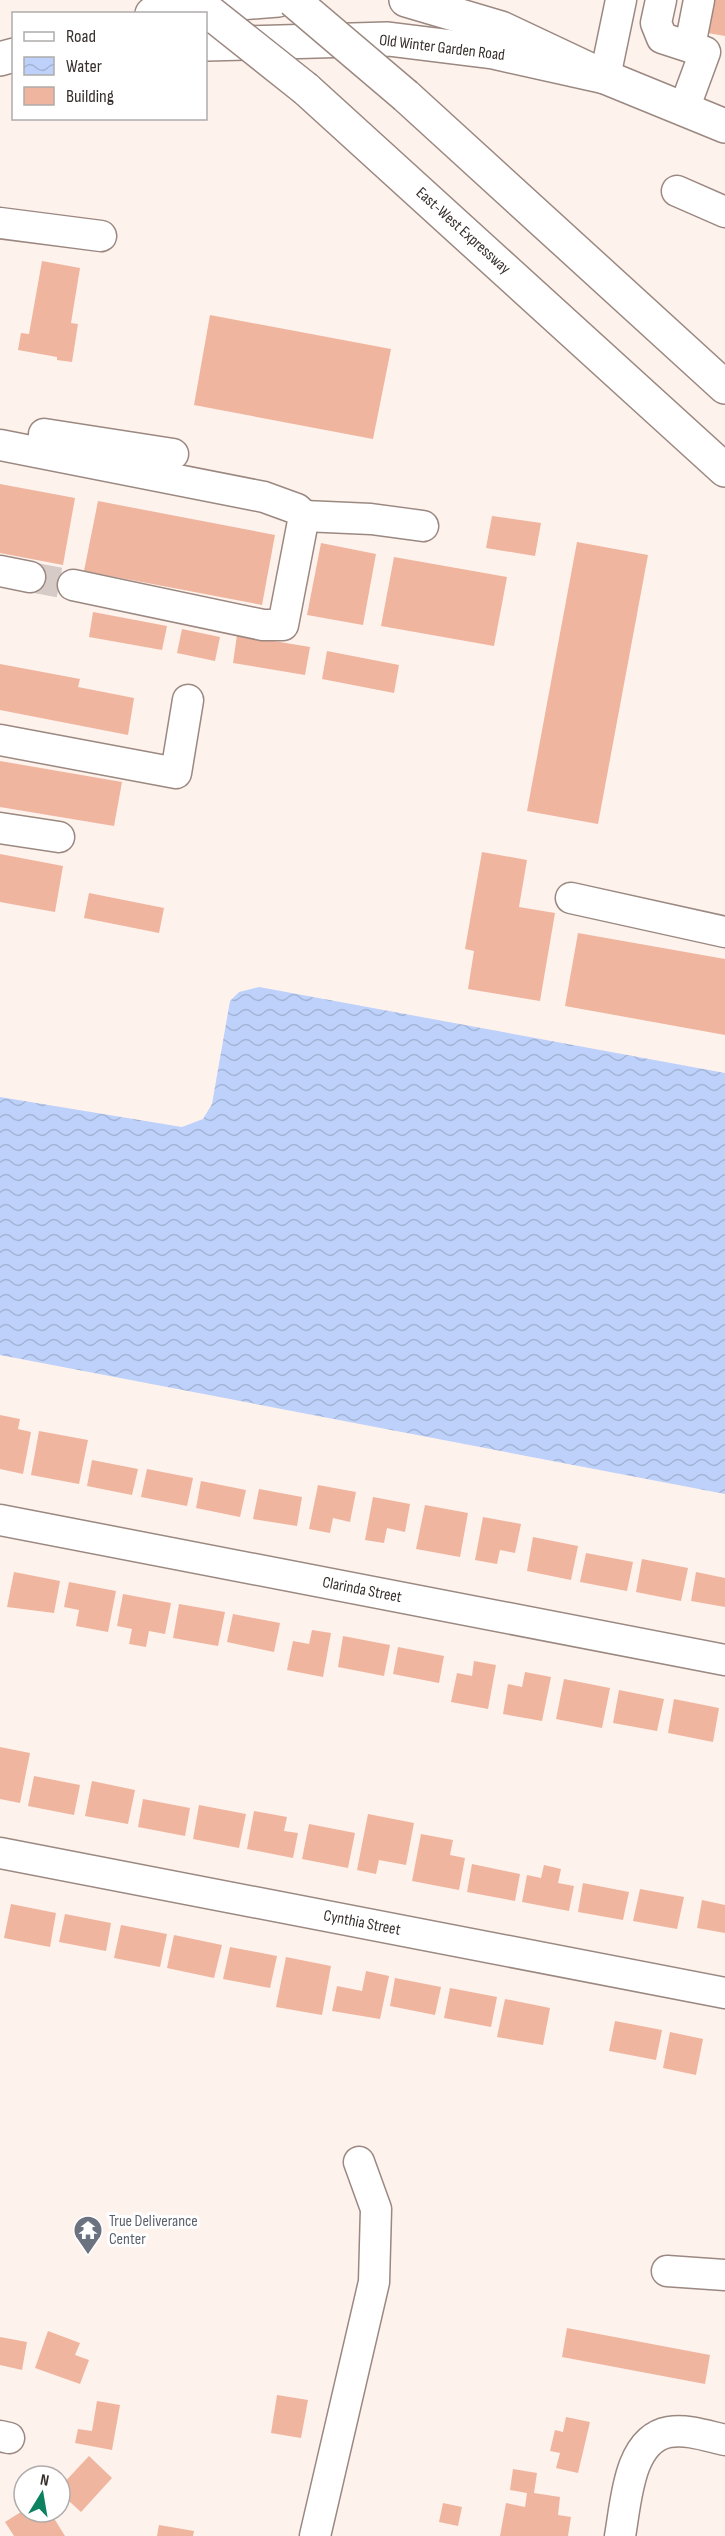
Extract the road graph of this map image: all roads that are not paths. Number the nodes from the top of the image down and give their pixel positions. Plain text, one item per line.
1 (194, 0) edge
2 (278, 0) edge
3 (293, 0) edge
4 (406, 0) edge
5 (621, 0) edge
6 (661, 0) edge
7 (699, 0) edge
8 (158, 12) edge
9 (207, 44) edge
10 (690, 46) junction
11 (605, 77) junction
12 (684, 109) junction
13 (725, 126) edge
14 (677, 191) dead end
15 (725, 212) edge
16 (0, 223) edge
17 (101, 236) dead end
18 (725, 387) edge
19 (0, 429) edge
20 (0, 445) edge
21 (173, 454) dead end
22 (725, 470) edge
23 (304, 516) junction
24 (423, 526) dead end
25 (0, 571) edge
26 (30, 577) tunnel mouth
27 (73, 585) tunnel mouth
28 (188, 700) dead end
29 (0, 740) edge
30 (0, 828) edge
31 (59, 837) dead end
32 (571, 898) dead end
33 (725, 933) edge
34 (0, 1520) edge
35 (725, 1660) edge
36 (0, 1853) edge
37 (725, 1993) edge
38 (359, 2162) dead end
39 (667, 2271) dead end
40 (725, 2275) edge
41 (725, 2440) edge
42 (315, 2536) edge
43 (620, 2536) edge

1 - 22 main road, East-West Expressway, bridge
2 - 8 main road
3 - 18 main road, bridge
4 - 11 main road, Old Winter Garden Road
5 - 11 street
6 - 10 street
7 - 10 street
9 - 11 main road, Old Winter Garden Road
10 - 12 street
11 - 12 main road, Old Winter Garden Road
12 - 13 main road, Old Winter Garden Road
14 - 15 street
16 - 17 street
19 - 21 street
20 - 23 street
23 - 24 street
23 - 27 street
25 - 26 street
28 - 29 street
30 - 31 street
32 - 33 street
34 - 35 street, Clarinda Street
36 - 37 street, Cynthia Street
38 - 42 street
39 - 40 street
41 - 43 street

